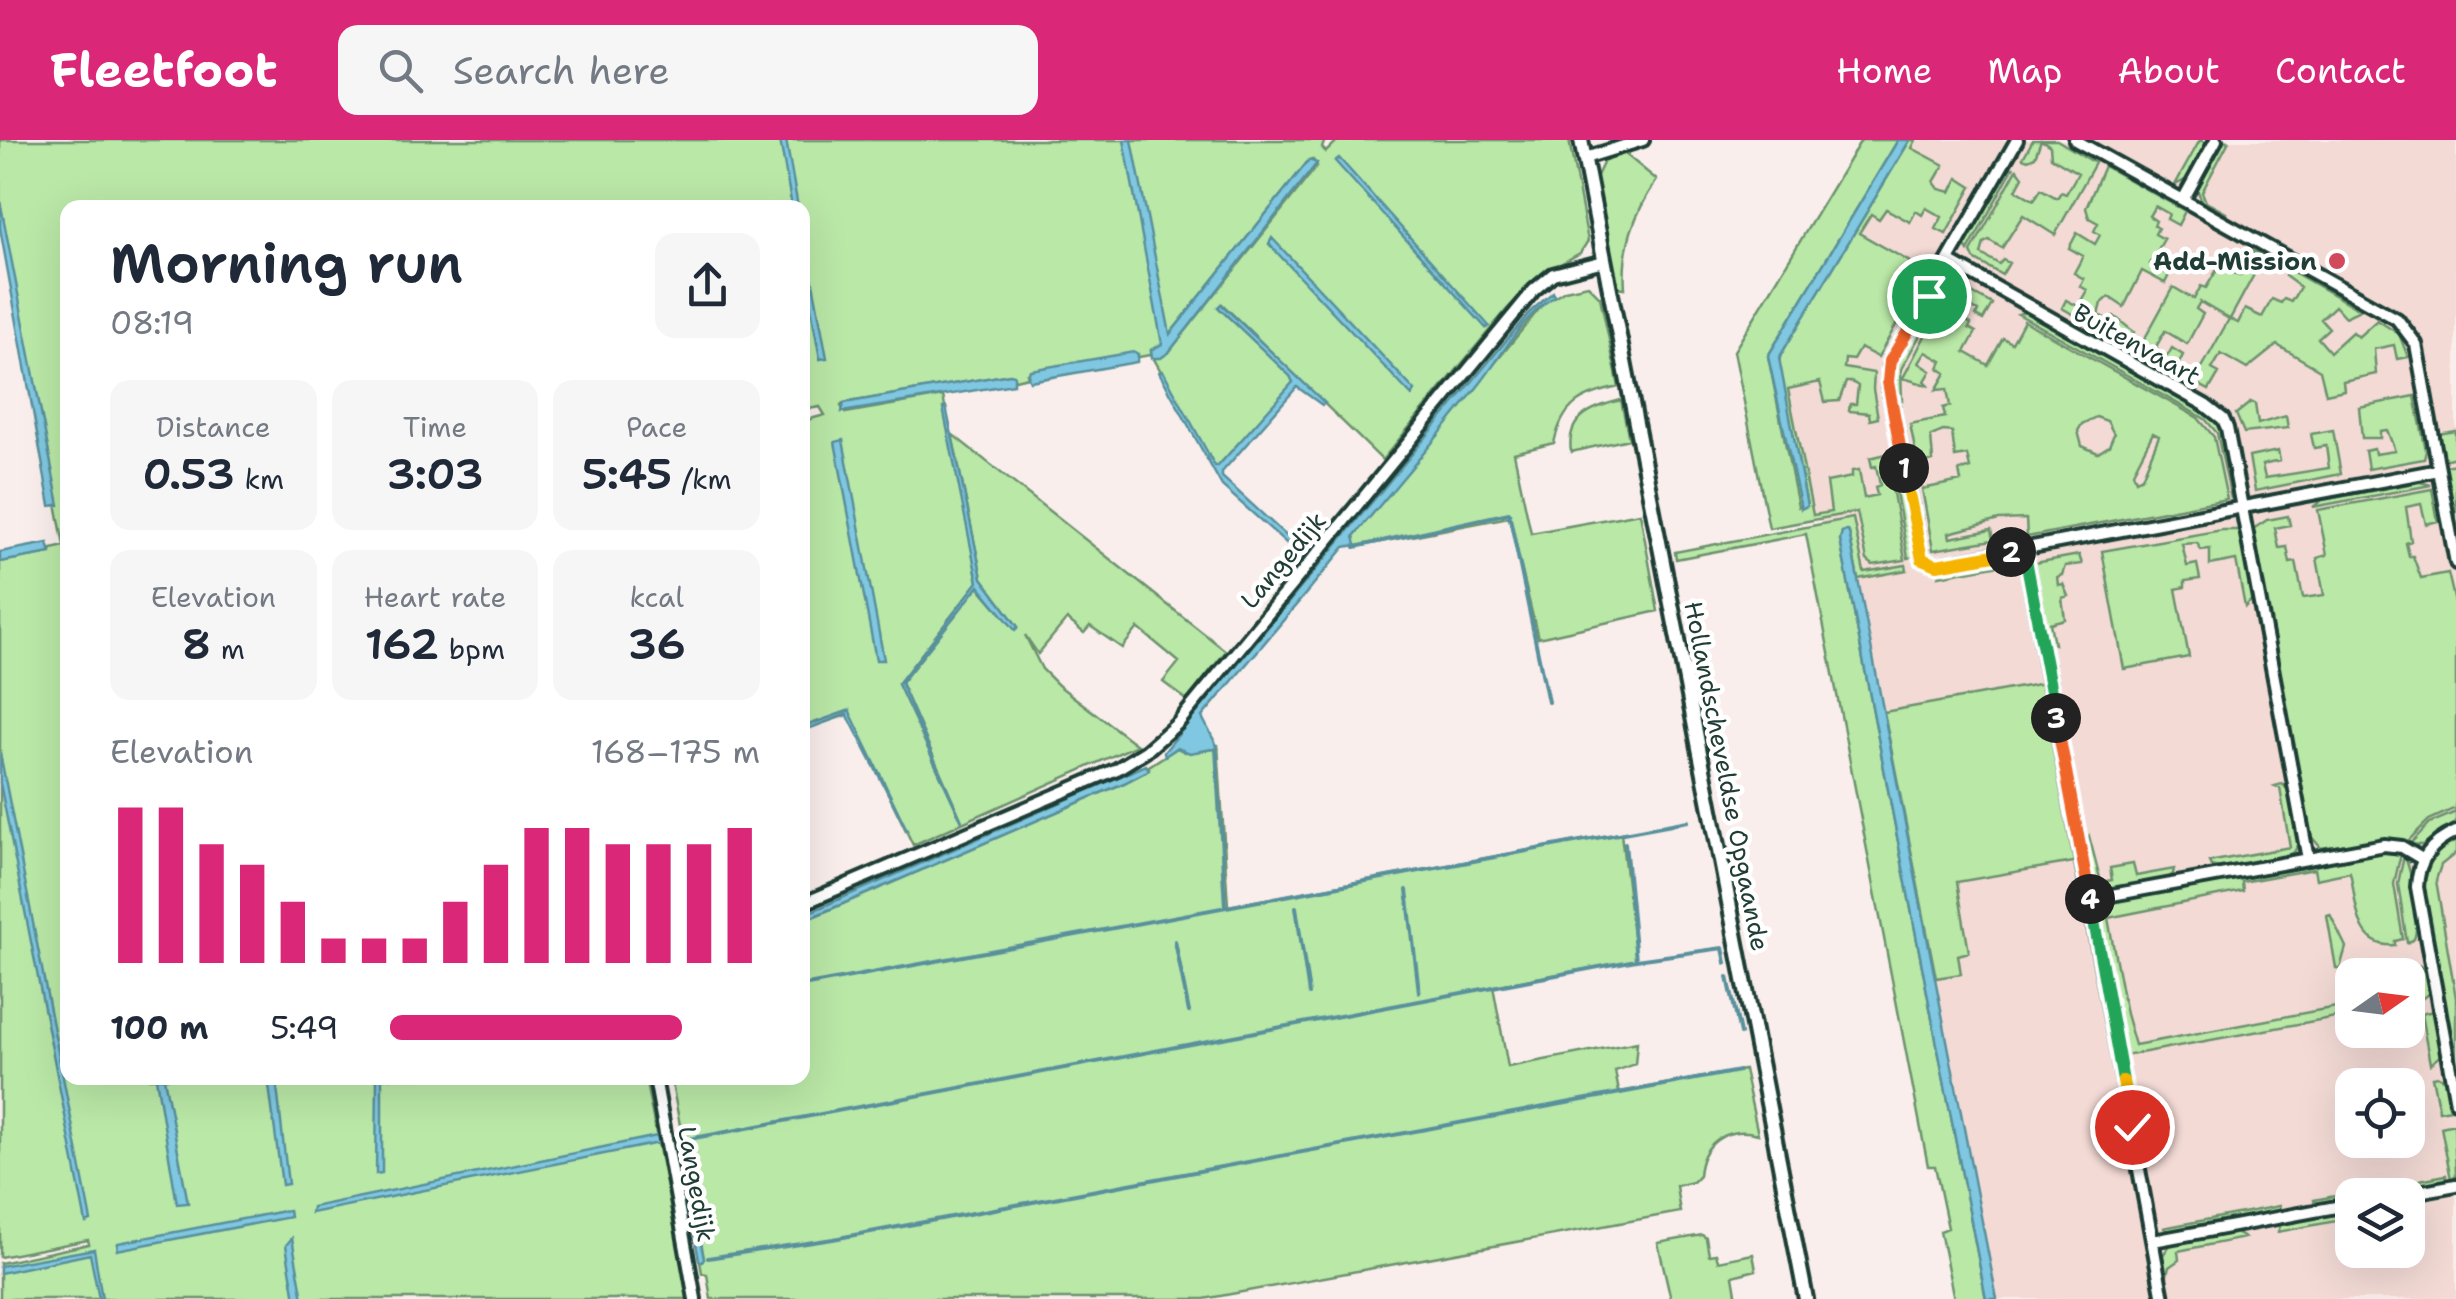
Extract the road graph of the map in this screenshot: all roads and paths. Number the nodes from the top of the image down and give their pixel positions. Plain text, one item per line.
1 (1581, 140) edge
2 (1643, 140) edge
3 (2017, 140) edge
4 (2075, 140) edge
5 (2216, 140) edge
6 (1584, 158) junction
7 (2183, 200) junction
8 (1604, 261) junction
9 (1949, 262) junction
10 (2439, 470) junction
11 (2244, 508) junction
12 (2024, 549) junction
13 (2456, 563) edge
14 (2456, 832) edge
15 (2308, 859) junction
16 (2422, 859) junction
17 (2090, 899) junction
18 (810, 901) edge
19 (656, 1085) edge
20 (2456, 1102) edge
21 (2456, 1185) edge
22 (2425, 1191) edge
23 (2335, 1207) edge
24 (2153, 1242) junction
25 (695, 1299) edge
26 (1806, 1299) edge
27 (2163, 1299) edge

1 - 6 street
2 - 6 street
3 - 9 street
4 - 7 street
5 - 7 street
6 - 8 street
7 - 10 street
8 - 18 street, Langedijk
8 - 26 street, Hollandscheveldse Opgaande
9 - 11 street, Buitenvaart
9 - 12 street
10 - 11 street
10 - 13 street
11 - 12 street
11 - 15 street, Buitenvaart
12 - 17 street
14 - 16 street
15 - 16 street
15 - 17 street
16 - 20 street
17 - 24 street
19 - 25 street, Langedijk
21 - 22 street
23 - 24 street
24 - 27 street

